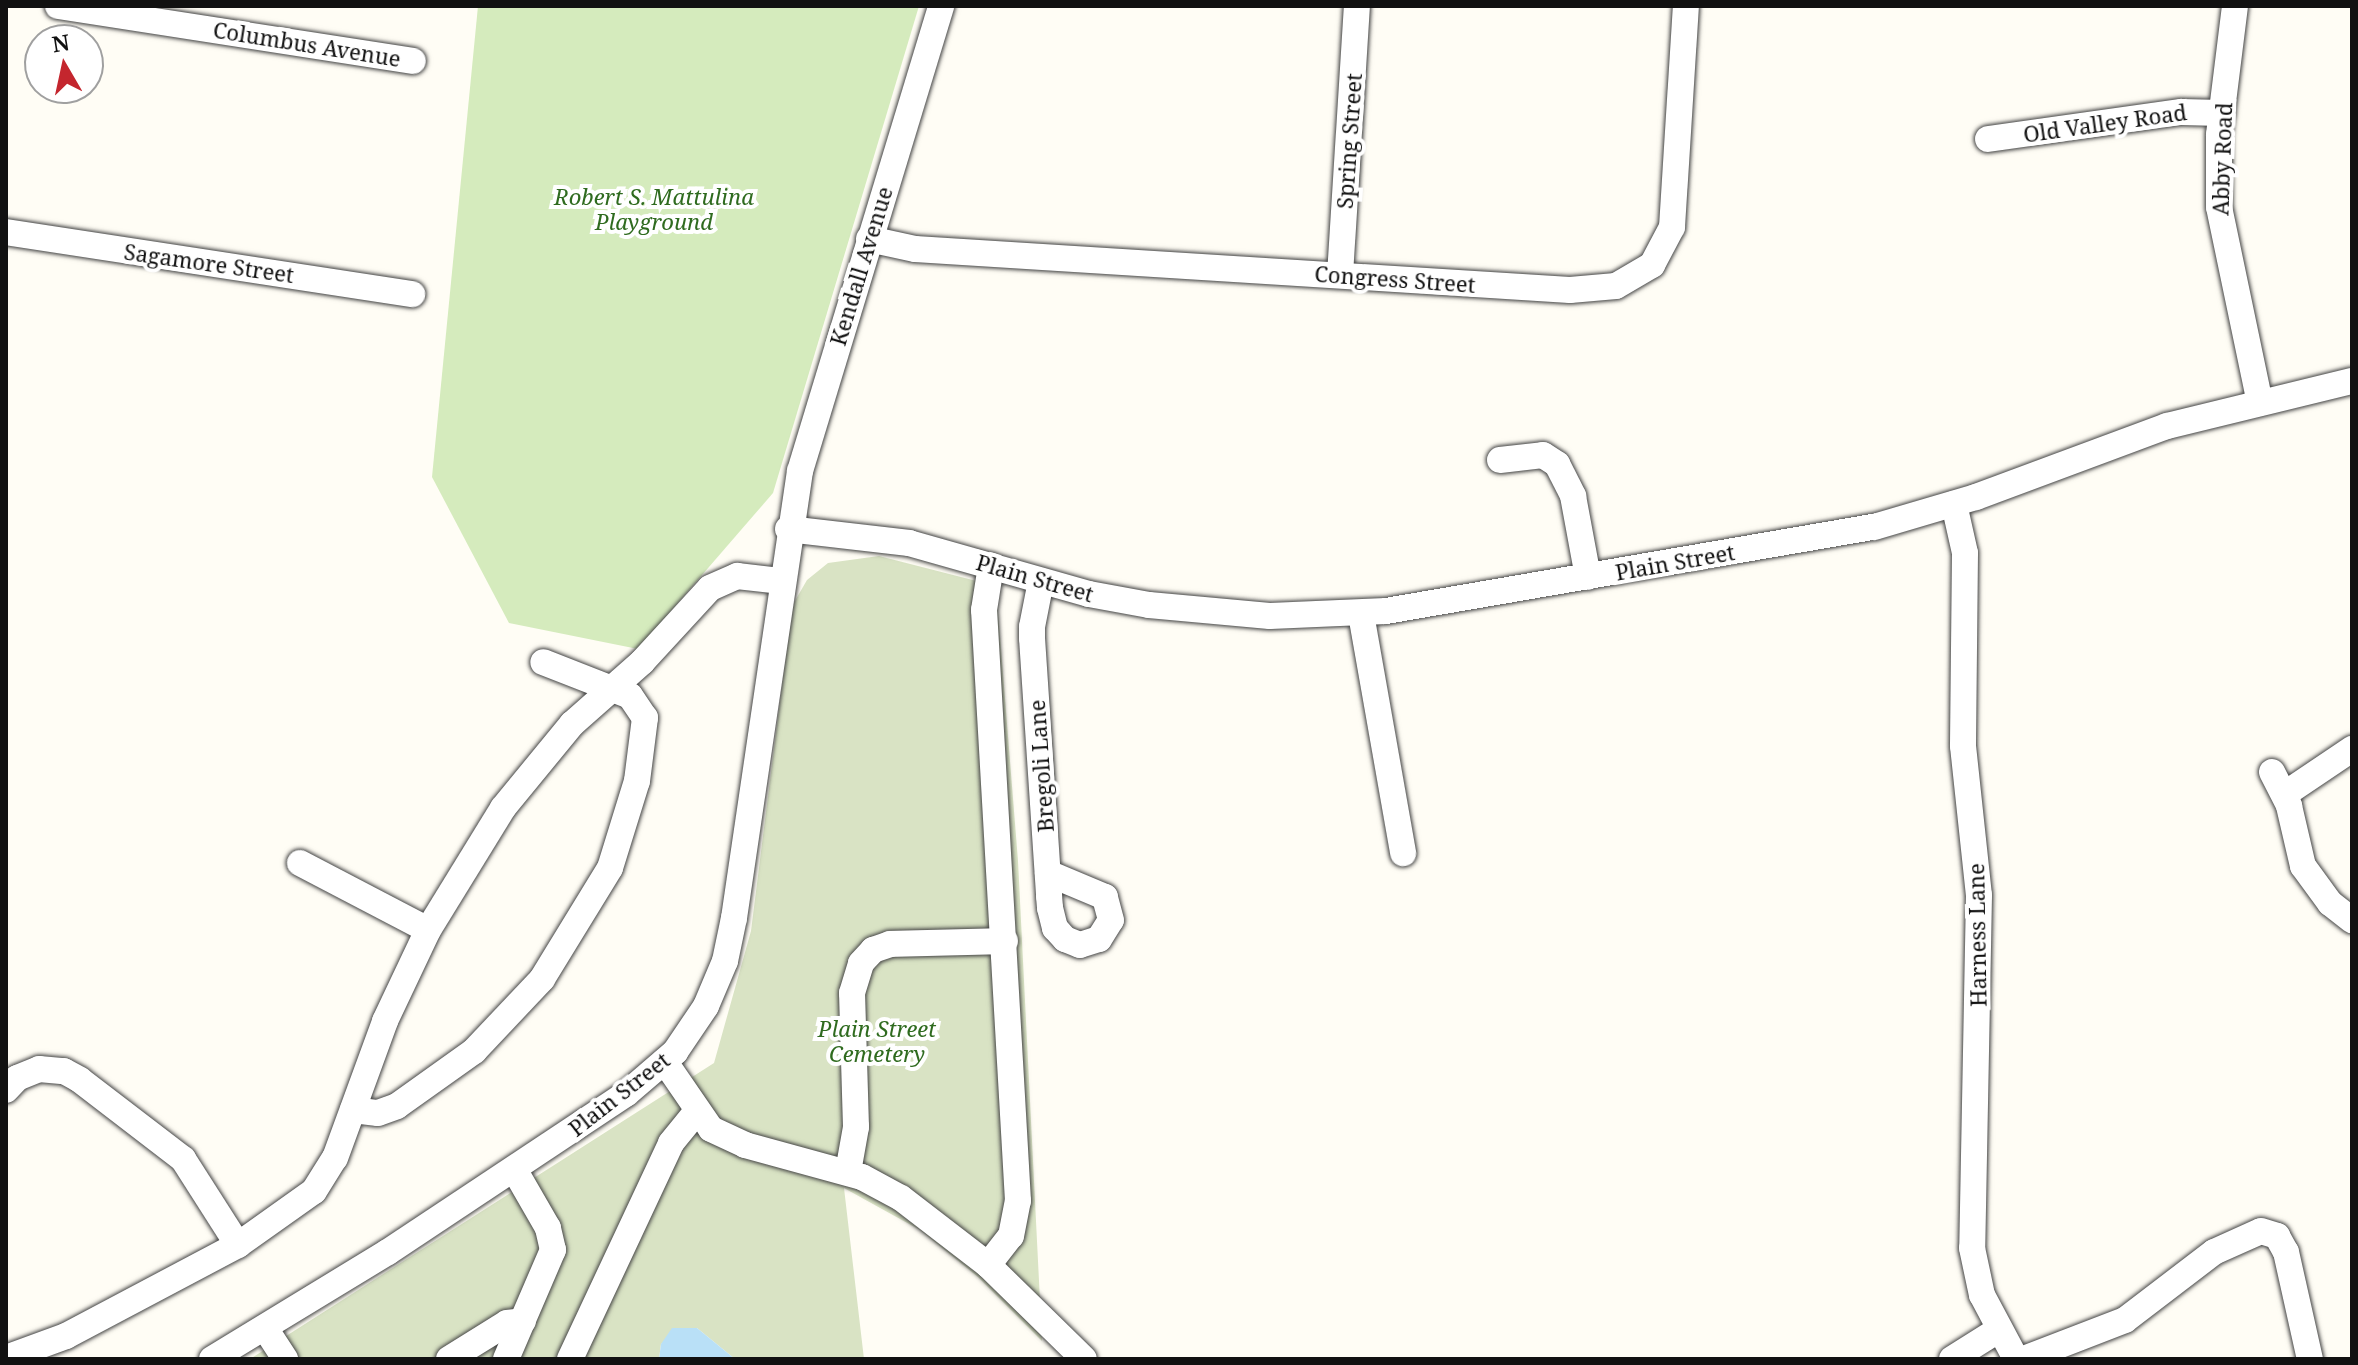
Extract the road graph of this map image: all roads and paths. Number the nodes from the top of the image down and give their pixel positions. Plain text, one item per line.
1 (58, 6) edge
2 (941, 6) edge
3 (1357, 6) edge
4 (1686, 6) edge
5 (2235, 6) edge
6 (413, 61) dead end
7 (2222, 113) junction
8 (1988, 139) dead end
9 (6, 232) edge
10 (869, 239) junction
11 (1340, 275) junction
12 (412, 294) dead end
13 (2352, 381) edge
14 (2260, 403) junction
15 (1500, 460) dead end
16 (1954, 504) junction
17 (788, 529) junction
18 (991, 566) junction
19 (1588, 577) junction
20 (780, 581) junction
21 (1041, 581) junction
22 (1361, 614) junction
23 (543, 662) dead end
24 (611, 688) junction
25 (2352, 749) edge
26 (1403, 853) dead end
27 (300, 863) dead end
28 (1048, 873) junction
29 (2352, 920) edge
30 (428, 930) junction
31 (1005, 941) junction
32 (665, 1062) junction
33 (6, 1090) edge
34 (353, 1110) junction
35 (697, 1111) junction
36 (514, 1169) junction
37 (848, 1172) junction
38 (238, 1245) junction
39 (988, 1265) junction
40 (523, 1321) junction
41 (265, 1328) junction
42 (1998, 1330) junction
43 (6, 1358) edge
44 (212, 1359) edge
45 (285, 1359) edge
46 (449, 1359) edge
47 (506, 1359) edge
48 (570, 1359) edge
49 (1084, 1359) edge
50 (1952, 1359) edge
51 (2016, 1359) edge
52 (2024, 1359) edge
53 (2310, 1359) edge

1 - 6 street, Columbus Avenue
2 - 10 street, Kendall Avenue
3 - 11 street, Spring Street
4 - 11 street, Congress Street
5 - 7 street, Abby Road
7 - 8 street, Old Valley Road
7 - 14 street, Abby Road
9 - 12 street, Sagamore Street
10 - 11 street, Congress Street
10 - 17 street, Kendall Avenue
13 - 14 street, Plain Street
14 - 16 street, Plain Street
15 - 19 street
16 - 19 street, Plain Street
16 - 42 street, Harness Lane
17 - 18 street, Plain Street
17 - 20 street, Plain Street
18 - 21 street, Plain Street
18 - 31 street
19 - 22 street, Plain Street
20 - 24 street
20 - 32 street, Plain Street
21 - 22 street, Plain Street
21 - 28 street, Bregoli Lane
22 - 26 street
23 - 24 street
24 - 30 street
24 - 34 street
25 - 29 street
27 - 30 street
28 - 28 street, Bregoli Lane
30 - 34 street
31 - 37 street
31 - 39 street
32 - 35 street
32 - 36 street, Plain Street
33 - 38 street
34 - 38 street
35 - 37 street
35 - 48 street
36 - 40 street
36 - 41 street, Plain Street
37 - 39 street
38 - 43 street
39 - 49 street
40 - 46 street
40 - 47 street
41 - 44 street, Plain Street
41 - 45 street
42 - 50 street
42 - 51 street, Harness Lane
52 - 53 street

